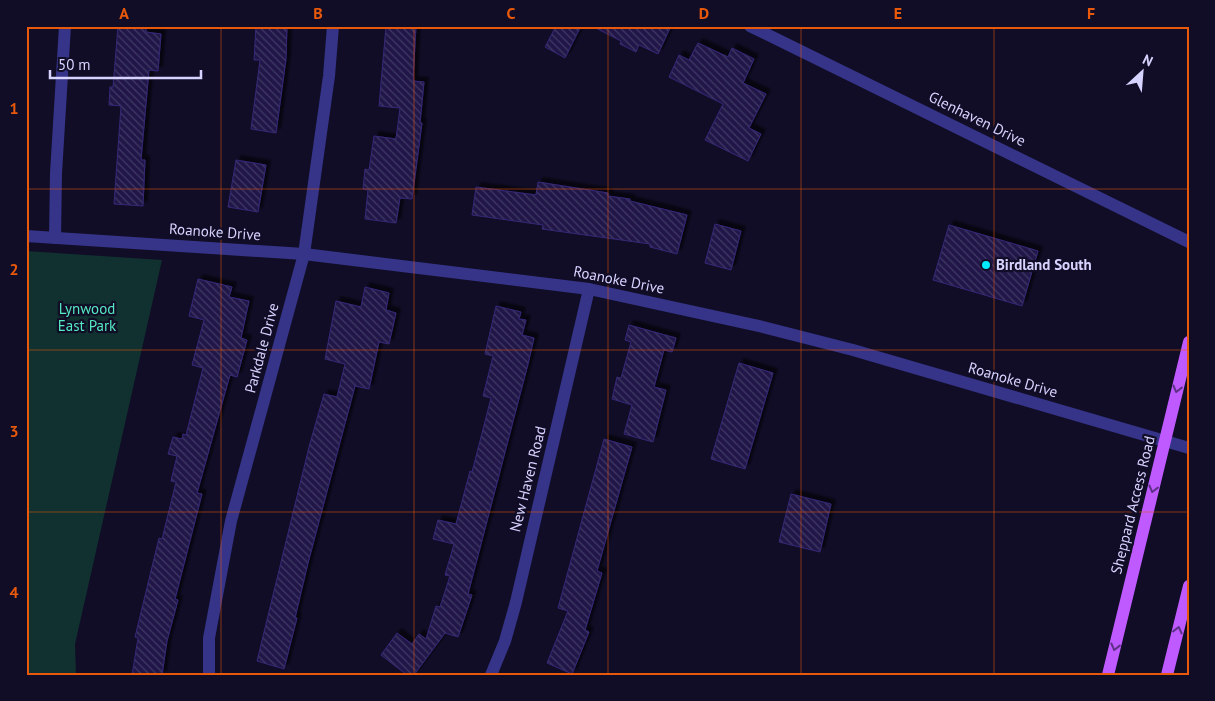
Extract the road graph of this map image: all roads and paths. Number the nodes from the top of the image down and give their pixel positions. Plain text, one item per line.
1 (65, 26) edge
2 (333, 26) edge
3 (750, 26) edge
4 (26, 236) edge
5 (55, 238) junction
6 (1189, 242) edge
7 (304, 254) junction
8 (588, 289) junction
9 (1189, 342) edge
10 (1165, 442) junction
11 (1189, 448) edge
12 (1189, 586) edge
13 (209, 675) edge
14 (491, 675) edge
15 (1108, 675) edge
16 (1167, 675) edge

1 - 5 street
2 - 7 street, Parkdale Drive
3 - 6 street, Glenhaven Drive
4 - 5 street, Roanoke Drive
5 - 7 street, Roanoke Drive
7 - 8 street, Roanoke Drive
7 - 13 street, Parkdale Drive
8 - 10 street, Roanoke Drive
8 - 14 street, New Haven Road
9 -> 10 main road, Sheppard Access Road
10 - 11 street, Roanoke Drive
10 -> 15 main road, Sheppard Access Road
16 -> 12 main road

